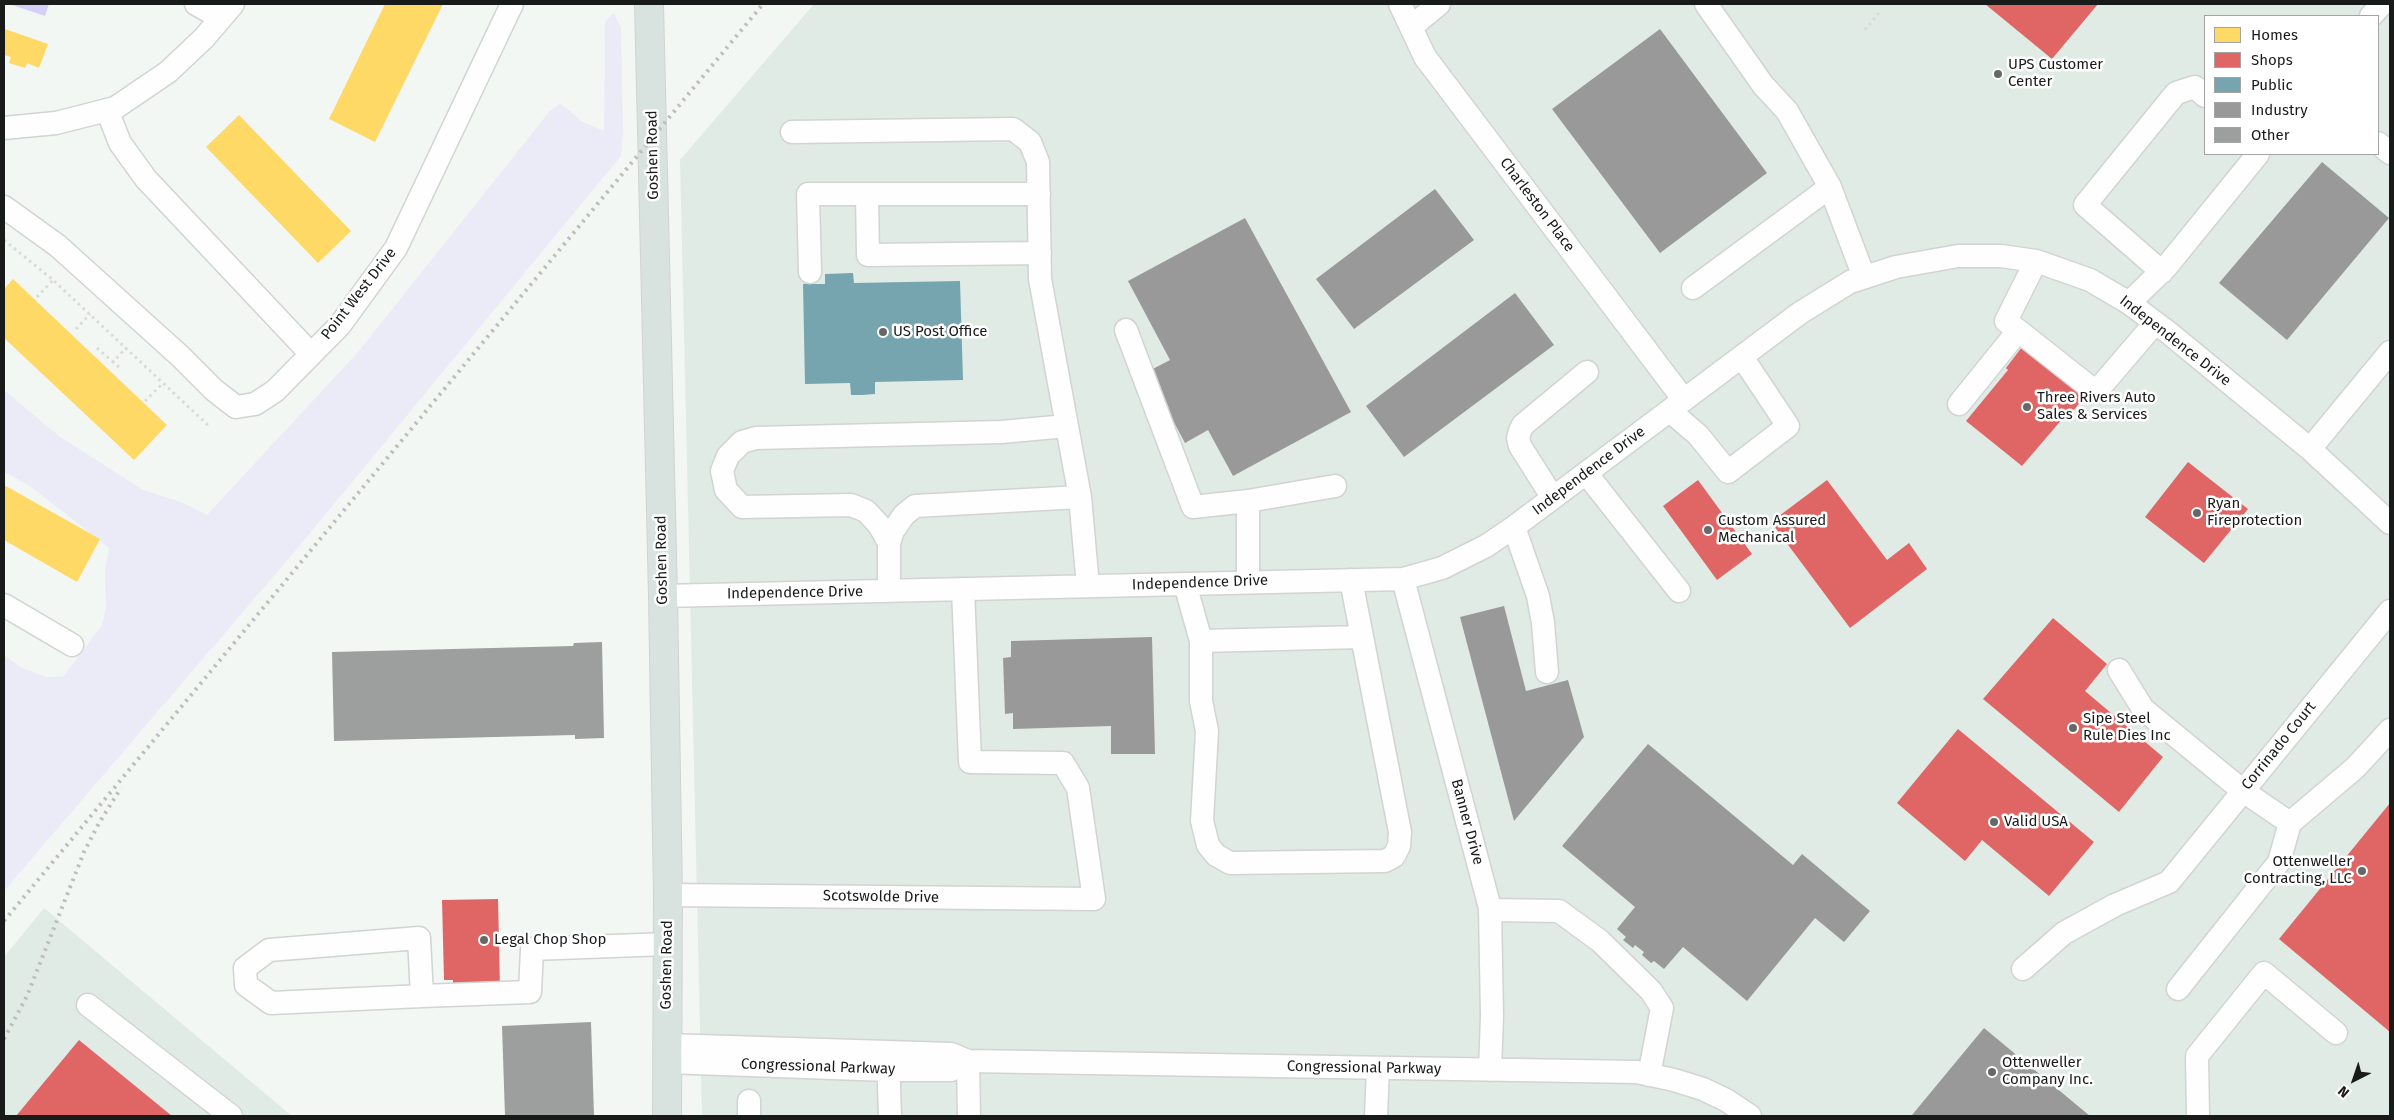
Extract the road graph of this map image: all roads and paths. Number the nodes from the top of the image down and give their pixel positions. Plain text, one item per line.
1 (196, 4) edge
2 (512, 4) edge
3 (649, 4) edge
4 (1400, 4) edge
5 (1439, 4) edge
6 (1706, 4) edge
7 (2382, 4) edge
8 (227, 11) edge
9 (1879, 13) dead end
10 (2372, 15) edge
11 (1411, 26) junction
12 (1865, 30) dead end
13 (2204, 95) edge
14 (107, 110) junction
15 (4, 128) edge
16 (792, 132) dead end
17 (2379, 144) edge
18 (2390, 153) edge
19 (2257, 155) edge
20 (1830, 187) junction
21 (1039, 194) junction
22 (867, 195) junction
23 (4, 208) edge
24 (4, 240) edge
25 (1040, 253) junction
26 (2036, 261) junction
27 (810, 272) dead end
28 (2162, 272) junction
29 (1864, 277) junction
30 (53, 280) junction
31 (1693, 288) dead end
32 (37, 297) dead end
33 (2129, 303) junction
34 (90, 314) junction
35 (2154, 323) junction
36 (76, 330) dead end
37 (1126, 330) dead end
38 (2018, 331) junction
39 (97, 348) dead end
40 (126, 348) junction
41 (2390, 352) edge
42 (311, 354) junction
43 (1742, 357) junction
44 (113, 362) junction
45 (119, 367) dead end
46 (1587, 372) dead end
47 (163, 383) junction
48 (145, 401) dead end
49 (1959, 404) dead end
50 (1677, 405) junction
51 (1067, 426) junction
52 (210, 427) dead end
53 (2310, 449) junction
54 (1586, 473) junction
55 (1335, 486) dead end
56 (1080, 498) junction
57 (1553, 498) junction
58 (1248, 501) junction
59 (2390, 523) edge
60 (1514, 527) junction
61 (890, 543) junction
62 (1403, 579) junction
63 (1352, 580) junction
64 (1248, 581) junction
65 (1185, 584) junction
66 (1088, 586) junction
67 (963, 589) junction
68 (889, 591) junction
69 (1679, 591) dead end
70 (663, 596) junction
71 (4, 605) edge
72 (2390, 611) edge
73 (1362, 637) junction
74 (1200, 641) junction
75 (72, 645) dead end
76 (2119, 670) dead end
77 (1548, 672) dead end
78 (2390, 730) edge
79 (2243, 791) junction
80 (2290, 823) junction
81 (668, 895) junction
82 (1490, 910) junction
83 (667, 944) junction
84 (2023, 969) dead end
85 (2178, 989) dead end
86 (422, 996) junction
87 (88, 1005) dead end
88 (2336, 1032) dead end
89 (666, 1054) junction
90 (968, 1061) junction
91 (888, 1062) junction
92 (1378, 1068) junction
93 (1490, 1070) junction
94 (1649, 1074) junction
95 (230, 1116) edge
96 (667, 1116) edge
97 (890, 1116) edge
98 (969, 1116) edge
99 (1376, 1116) edge
100 (1750, 1116) edge
101 (2198, 1116) edge

1 - 8 street
2 - 42 street, Point West Drive
3 - 70 main road, Goshen Road
4 - 11 street, Charleston Place
5 - 11 street
6 - 20 street
7 - 10 street
8 - 14 street
9 - 12 path
11 - 50 street, Charleston Place
13 - 28 street
14 - 15 street
14 - 42 street
16 - 21 street
17 - 18 street
19 - 28 street
20 - 29 street
20 - 31 street
21 - 22 street
21 - 25 street
22 - 25 street
22 - 27 street
23 - 42 street, Point West Drive
24 - 30 path
25 - 51 street
26 - 29 street, Independence Drive
26 - 33 street, Independence Drive
26 - 38 street
28 - 33 street
29 - 43 street, Independence Drive
30 - 32 path
30 - 34 path
33 - 35 street, Independence Drive
34 - 36 path
34 - 40 path
35 - 38 street
35 - 53 street, Independence Drive
37 - 58 street
38 - 49 street
39 - 44 path
40 - 44 path
40 - 47 path
41 - 53 street
43 - 50 street, Independence Drive
43 - 50 street, Charleston Place
44 - 45 path
46 - 57 street
47 - 48 path
47 - 52 path
50 - 54 street, Independence Drive
51 - 56 street
51 - 61 street
53 - 59 street, Independence Drive
54 - 57 street, Independence Drive
54 - 69 street
55 - 58 street
56 - 61 street
56 - 66 street
57 - 60 street, Independence Drive
58 - 64 street
60 - 62 street, Independence Drive
60 - 77 street
61 - 68 street
62 - 63 street, Independence Drive
62 - 82 street, Banner Drive
63 - 64 street, Independence Drive
63 - 73 street
64 - 65 street, Independence Drive
65 - 66 street, Independence Drive
65 - 74 street
66 - 67 street, Independence Drive
67 - 68 street, Independence Drive
67 - 81 street, Scotswolde Drive
68 - 70 street, Independence Drive
70 - 81 main road, Goshen Road
71 - 75 street
72 - 79 street, Corrinado Court
73 - 74 street
73 - 74 street
76 - 79 street
78 - 80 street
79 - 80 street
79 - 84 street, Corrinado Court
80 - 85 street
81 - 83 main road, Goshen Road
82 - 93 street, Banner Drive
82 - 94 street
83 - 86 street
83 - 89 main road, Goshen Road
86 - 86 street
87 - 95 street
88 - 101 street
89 - 91 street, Congressional Parkway
89 - 96 main road, Goshen Road
90 - 91 street, Congressional Parkway
90 - 92 street, Congressional Parkway
90 - 98 street
91 - 97 street
92 - 93 street, Congressional Parkway
92 - 99 street
93 - 94 street, Congressional Parkway
94 - 100 street, Congressional Parkway

